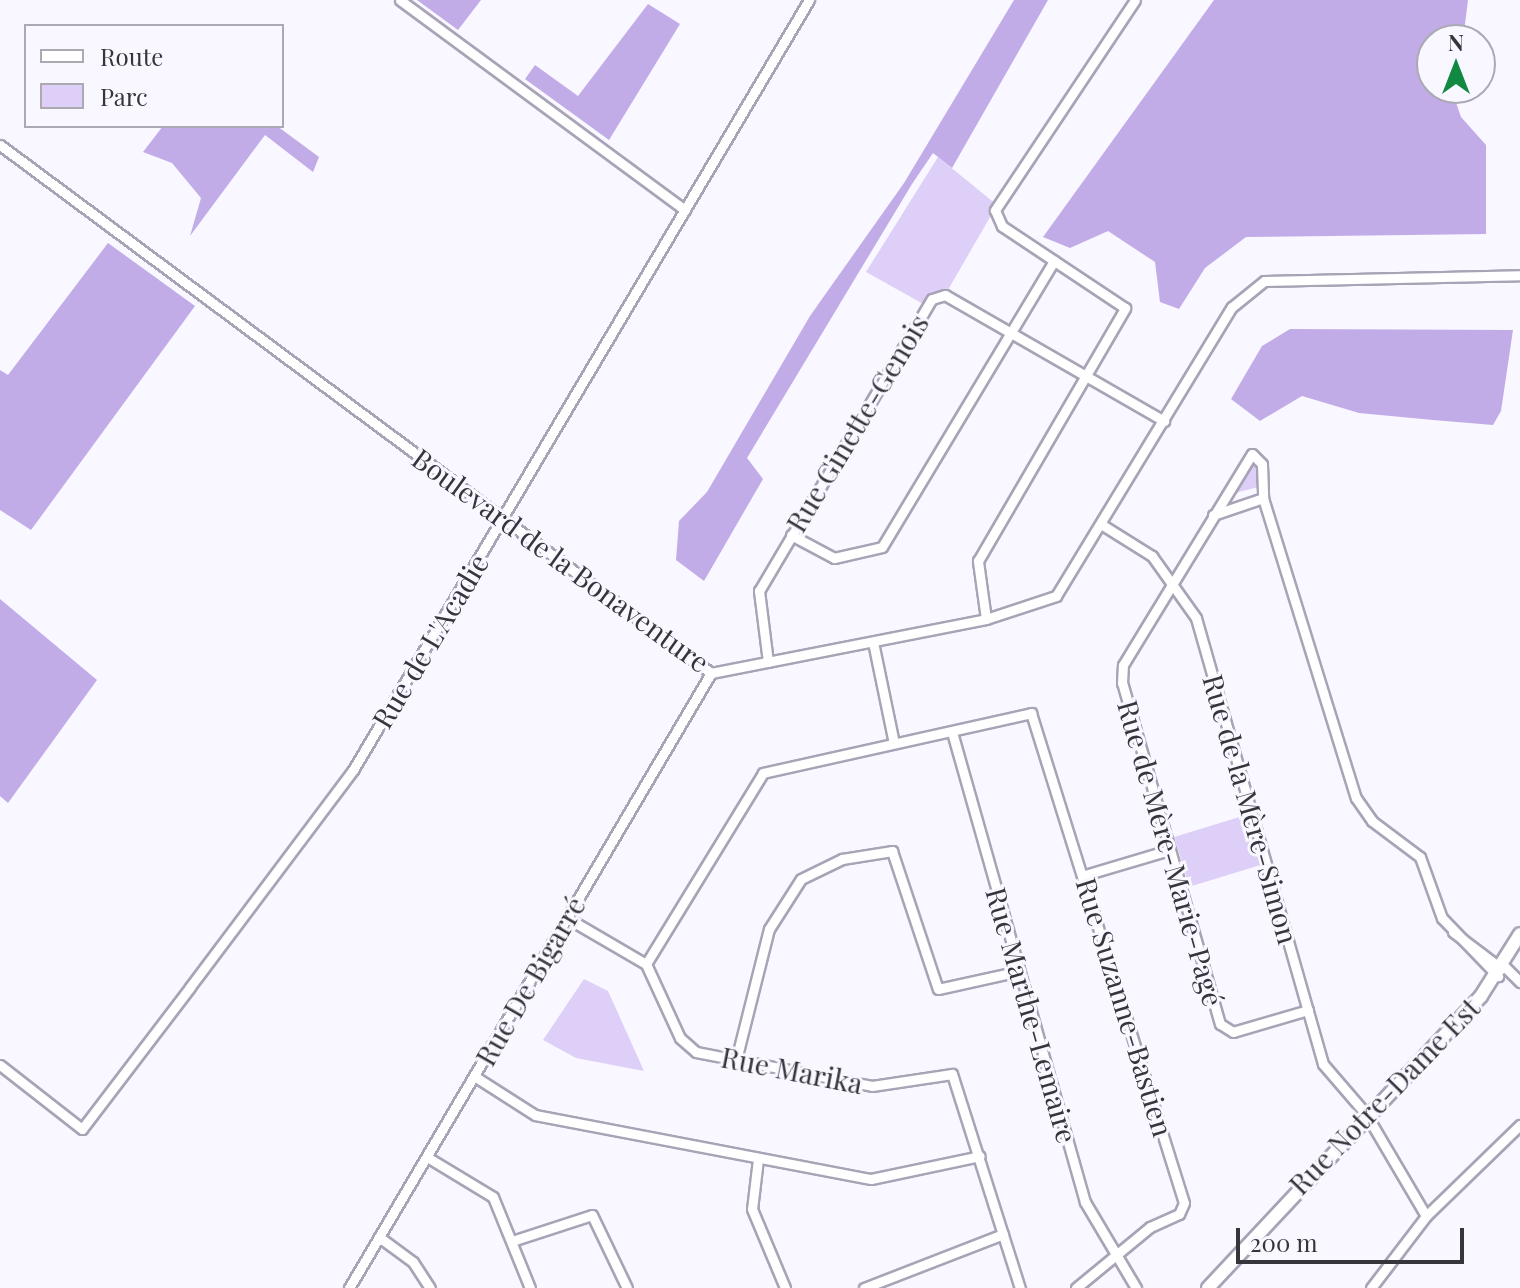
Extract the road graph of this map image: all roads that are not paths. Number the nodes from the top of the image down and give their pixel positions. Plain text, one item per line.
1 (400, 0) edge
2 (809, 0) edge
3 (1135, 0) edge
4 (0, 145) edge
5 (685, 210) junction
6 (1054, 261) junction
7 (1520, 275) edge
8 (1011, 334) junction
9 (1088, 379) junction
10 (1164, 421) junction
11 (1263, 498) junction
12 (1211, 516) junction
13 (503, 521) junction
14 (1104, 526) junction
15 (791, 535) junction
16 (1172, 581) junction
17 (986, 619) junction
18 (873, 642) junction
19 (768, 662) junction
20 (711, 673) junction
21 (952, 732) junction
22 (894, 743) junction
23 (1169, 850) junction
24 (1085, 875) junction
25 (567, 918) junction
26 (1520, 934) edge
27 (646, 964) junction
28 (1019, 971) junction
29 (1502, 971) junction
30 (1520, 982) edge
31 (1308, 1010) junction
32 (736, 1060) junction
33 (0, 1065) edge
34 (474, 1076) junction
35 (1366, 1114) junction
36 (1520, 1125) edge
37 (980, 1156) junction
38 (427, 1157) junction
39 (758, 1159) junction
40 (1426, 1216) junction
41 (1003, 1234) junction
42 (379, 1237) junction
43 (512, 1241) junction
44 (1114, 1257) junction
45 (1374, 1287) edge
46 (349, 1288) edge
47 (430, 1288) edge
48 (530, 1288) edge
49 (627, 1288) edge
50 (785, 1288) edge
51 (864, 1288) edge
52 (1020, 1288) edge
53 (1076, 1288) edge
54 (1136, 1288) edge
55 (1208, 1288) edge

1 - 5 street
2 - 5 street, Rue de L'Acadie
3 - 6 street
4 - 13 street, Boulevard de la Bonaventure
5 - 13 street, Rue de L'Acadie
6 - 8 street
6 - 9 street
7 - 10 street, Boulevard de la Bonaventure
8 - 9 street, Rue Ginette-Genois
8 - 15 street
8 - 15 street, Rue Ginette-Genois
9 - 10 street, Rue Ginette-Genois
9 - 17 street
10 - 14 street, Boulevard de la Bonaventure
11 - 12 street
11 - 12 street, Rue de Mère-Marie-Pagé
11 - 29 street
12 - 16 street, Rue de Mère-Marie-Pagé
13 - 20 street, Boulevard de la Bonaventure
13 - 33 street, Rue de L'Acadie
14 - 16 street, Rue de la Mère-Simon
14 - 17 street, Boulevard de la Bonaventure
15 - 19 street, Rue Ginette-Genois
16 - 23 street, Rue de Mère-Marie-Pagé
16 - 31 street, Rue de la Mère-Simon
17 - 18 street, Boulevard de la Bonaventure
18 - 19 street, Boulevard de la Bonaventure
18 - 22 street
19 - 20 street, Boulevard de la Bonaventure
20 - 25 street, Rue De Bigarré
21 - 22 street
21 - 24 street, Rue Suzanne-Bastien
21 - 28 street, Rue Marthe-Lemaire
22 - 27 street
23 - 24 street
23 - 31 street, Rue de Mère-Marie-Pagé
24 - 44 street, Rue Suzanne-Bastien
25 - 27 street
25 - 34 street, Rue De Bigarré
26 - 29 street, Rue Notre-Dame Est
27 - 32 street, Rue Marika
28 - 32 street
28 - 44 street, Rue Marthe-Lemaire
29 - 30 street
29 - 35 street, Rue Notre-Dame Est
31 - 35 street, Rue de la Mère-Simon
32 - 37 street, Rue Marika
34 - 38 street, Rue De Bigarré
34 - 39 street
35 - 40 street, Rue de la Mère-Simon
35 - 55 street, Rue Notre-Dame Est
36 - 40 street
37 - 39 street
37 - 41 street, Rue Marika
38 - 42 street, Rue De Bigarré
38 - 43 street
39 - 50 street
40 - 45 street
41 - 51 street
41 - 52 street, Rue Marika
42 - 46 street, Rue De Bigarré
42 - 47 street
43 - 48 street
43 - 49 street
44 - 53 street
44 - 54 street, Rue Marthe-Lemaire

